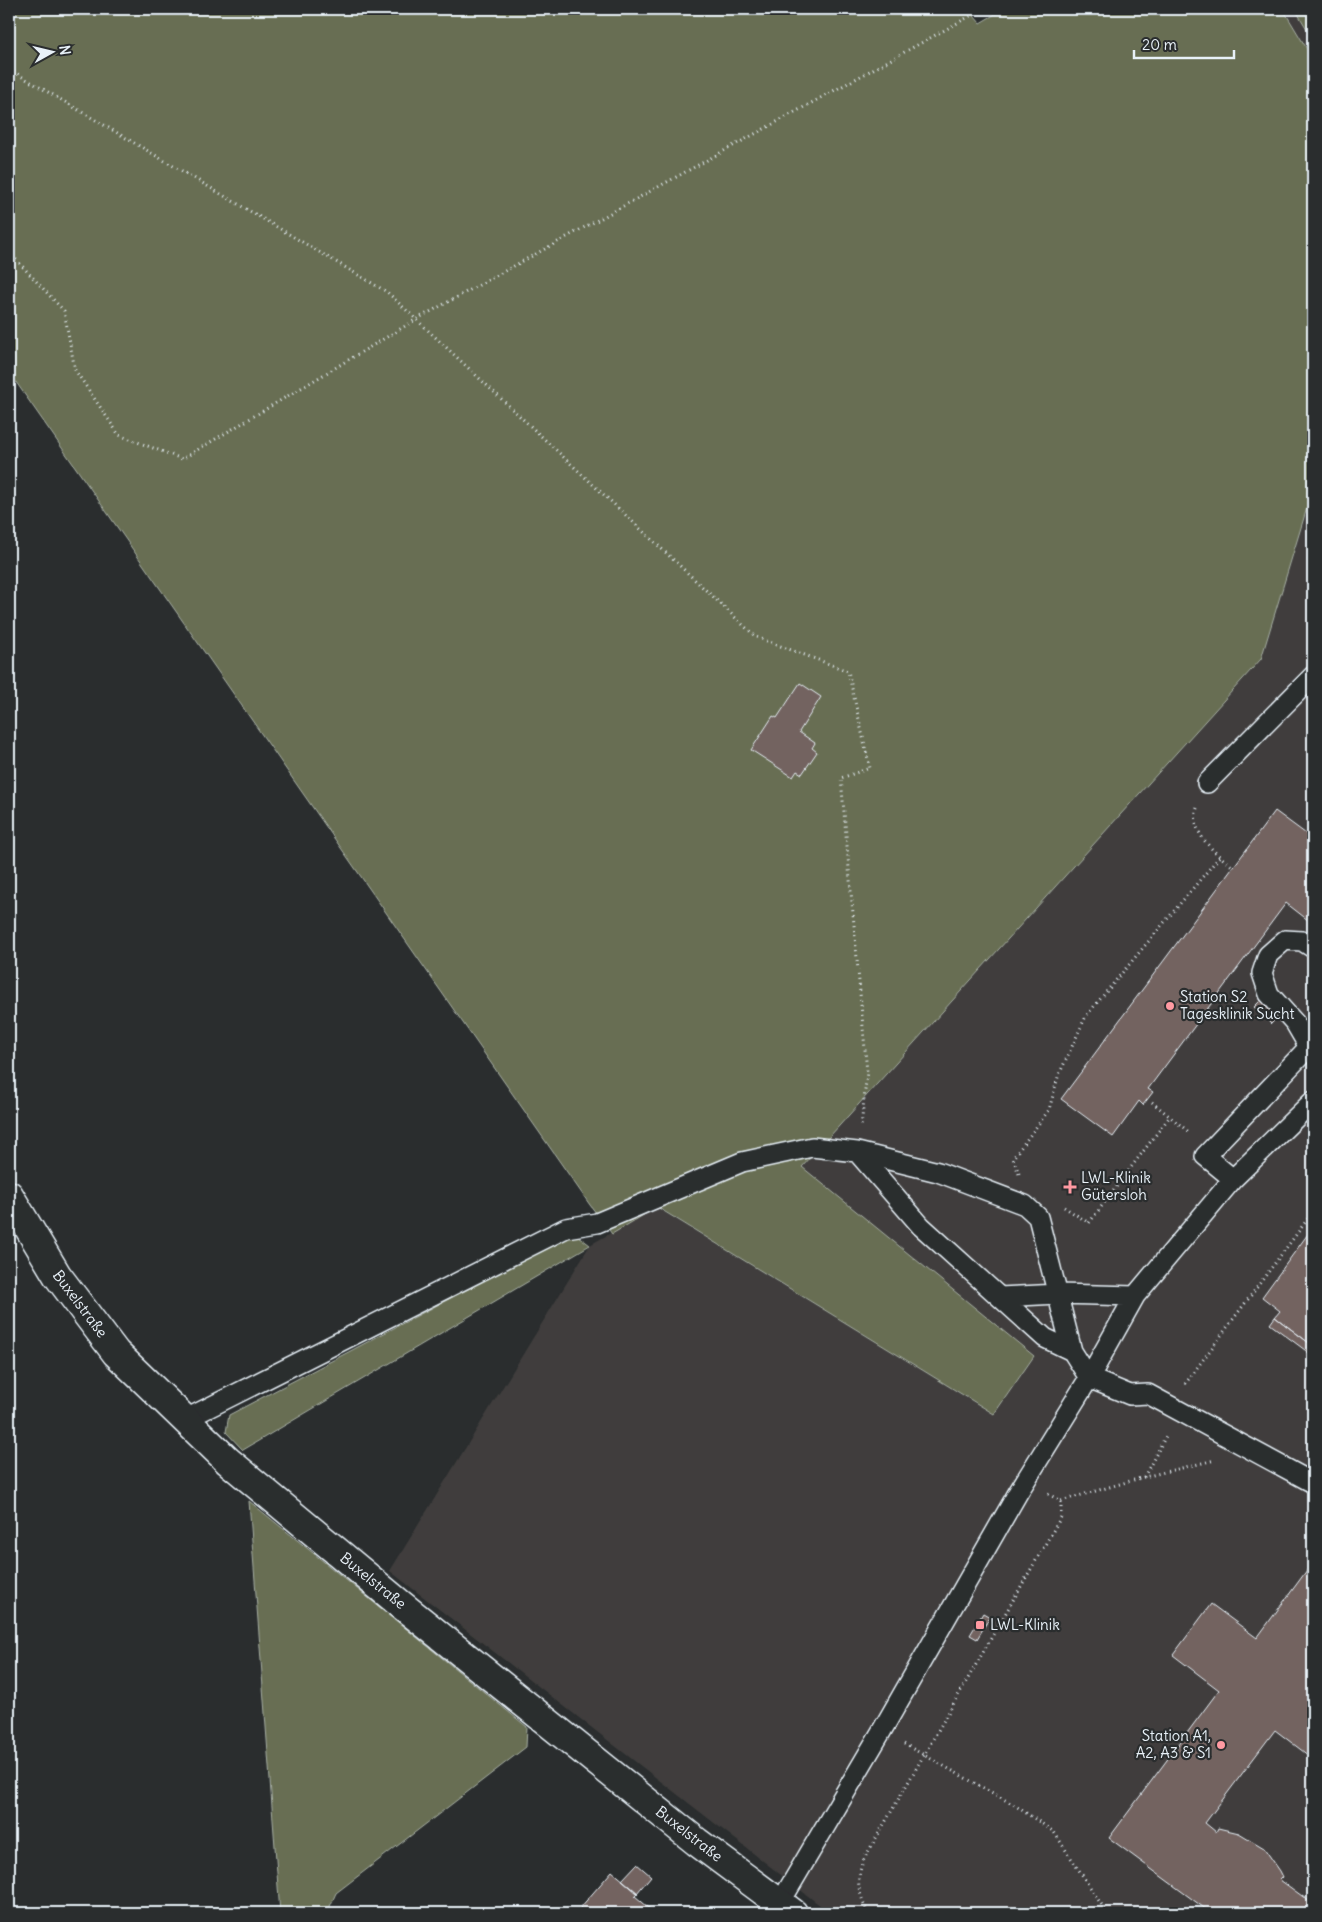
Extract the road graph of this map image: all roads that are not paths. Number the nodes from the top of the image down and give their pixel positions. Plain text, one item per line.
1 (1313, 676) edge
2 (1208, 783) road end
3 (1313, 948) edge
4 (1311, 1045) edge
5 (1313, 1101) edge
6 (857, 1152) junction
7 (1233, 1180) junction
8 (9, 1195) edge
9 (1058, 1294) junction
10 (1135, 1296) junction
11 (1000, 1297) junction
12 (1072, 1351) junction
13 (1089, 1378) junction
14 (184, 1420) junction
15 (1313, 1482) edge
16 (786, 1908) edge

1 - 2 lane
3 - 4 lane
4 - 7 lane
5 - 7 lane
6 - 9 lane
6 - 11 lane
6 - 14 lane
7 - 10 lane
8 - 14 street, Buxelstraße
9 - 10 lane
9 - 11 lane
9 - 12 lane
10 - 13 lane
11 - 12 lane
12 - 13 lane
13 - 15 lane
13 - 16 lane
14 - 16 street, Buxelstraße

